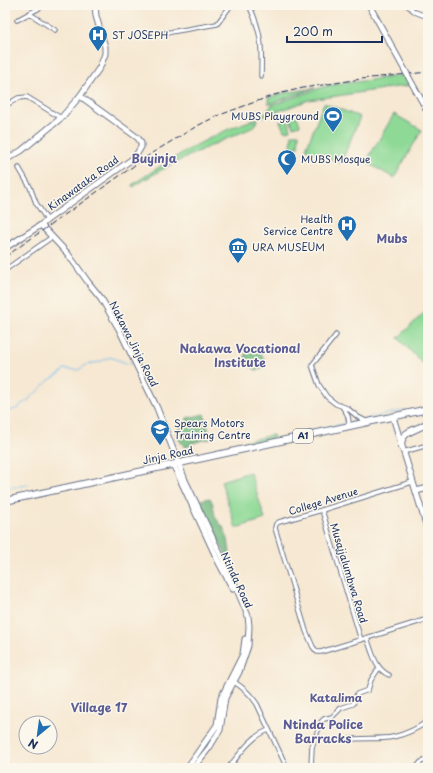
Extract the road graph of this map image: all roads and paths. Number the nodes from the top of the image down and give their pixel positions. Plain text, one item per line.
1 (45, 5) edge
2 (95, 5) edge
3 (231, 5) edge
4 (249, 5) edge
5 (369, 5) edge
6 (407, 5) edge
7 (30, 14) junction
8 (428, 17) edge
9 (17, 20) dead end
10 (55, 30) dead end
11 (165, 33) dead end
12 (261, 76) dead end
13 (80, 96) junction
14 (5, 106) edge
15 (428, 112) edge
16 (61, 118) junction
17 (5, 160) edge
18 (19, 168) dead end
19 (47, 220) junction
20 (41, 225) junction
21 (52, 237) junction
22 (5, 248) edge
23 (5, 270) edge
24 (336, 335) dead end
25 (342, 407) junction
26 (428, 409) edge
27 (393, 417) junction
28 (369, 422) junction
29 (428, 422) edge
30 (349, 427) junction
31 (428, 444) edge
32 (402, 449) junction
33 (176, 464) junction
34 (412, 482) junction
35 (428, 488) edge
36 (416, 491) junction
37 (5, 501) edge
38 (322, 510) junction
39 (428, 531) edge
40 (428, 619) edge
41 (367, 638) junction
42 (361, 640) junction
43 (378, 668) junction
44 (389, 675) dead end
45 (232, 681) junction
46 (428, 721) edge
47 (269, 730) junction
48 (346, 740) dead end
49 (428, 759) edge
50 (187, 768) edge
51 (193, 768) edge
52 (228, 768) edge
53 (287, 768) edge
54 (311, 768) edge
55 (416, 768) edge

1 - 7 street
2 - 13 street
3 - 11 street
4 - 12 street
5 - 15 street
6 - 8 street
7 - 9 street
7 - 10 street
13 - 16 street
13 - 19 street, Kinawataka Road
14 - 16 street
16 - 17 street
18 - 19 street
19 - 20 street, Kinawataka Road
20 - 21 street, Nakawa Jinja Road
20 - 22 street, Kinawataka Road
21 - 23 street
21 - 33 street, Nakawa Jinja Road
24 - 25 street
25 - 28 street
25 - 30 street
26 - 27 highway, Jinja Road / A1
27 - 28 highway, Jinja Road / A1
27 - 32 street
28 - 30 highway, Jinja Road / A1
29 - 32 highway
30 - 33 highway, Jinja Road / A1
31 - 32 street
32 - 34 street
33 - 37 highway, Jinja Road / A1
33 - 45 street, Ntinda Road
34 - 36 street
34 - 38 street, College Avenue
35 - 36 street
36 - 39 street
38 - 42 street, Musajjalumbwa Road
38 - 42 street, College Avenue
40 - 41 street
41 - 42 street
41 - 43 street
43 - 44 street
43 - 54 street
45 - 47 street
45 - 50 street, Ntinda Road
45 - 51 street, Ntinda Road
46 - 48 street
47 - 52 street
47 - 53 street
49 - 55 street

